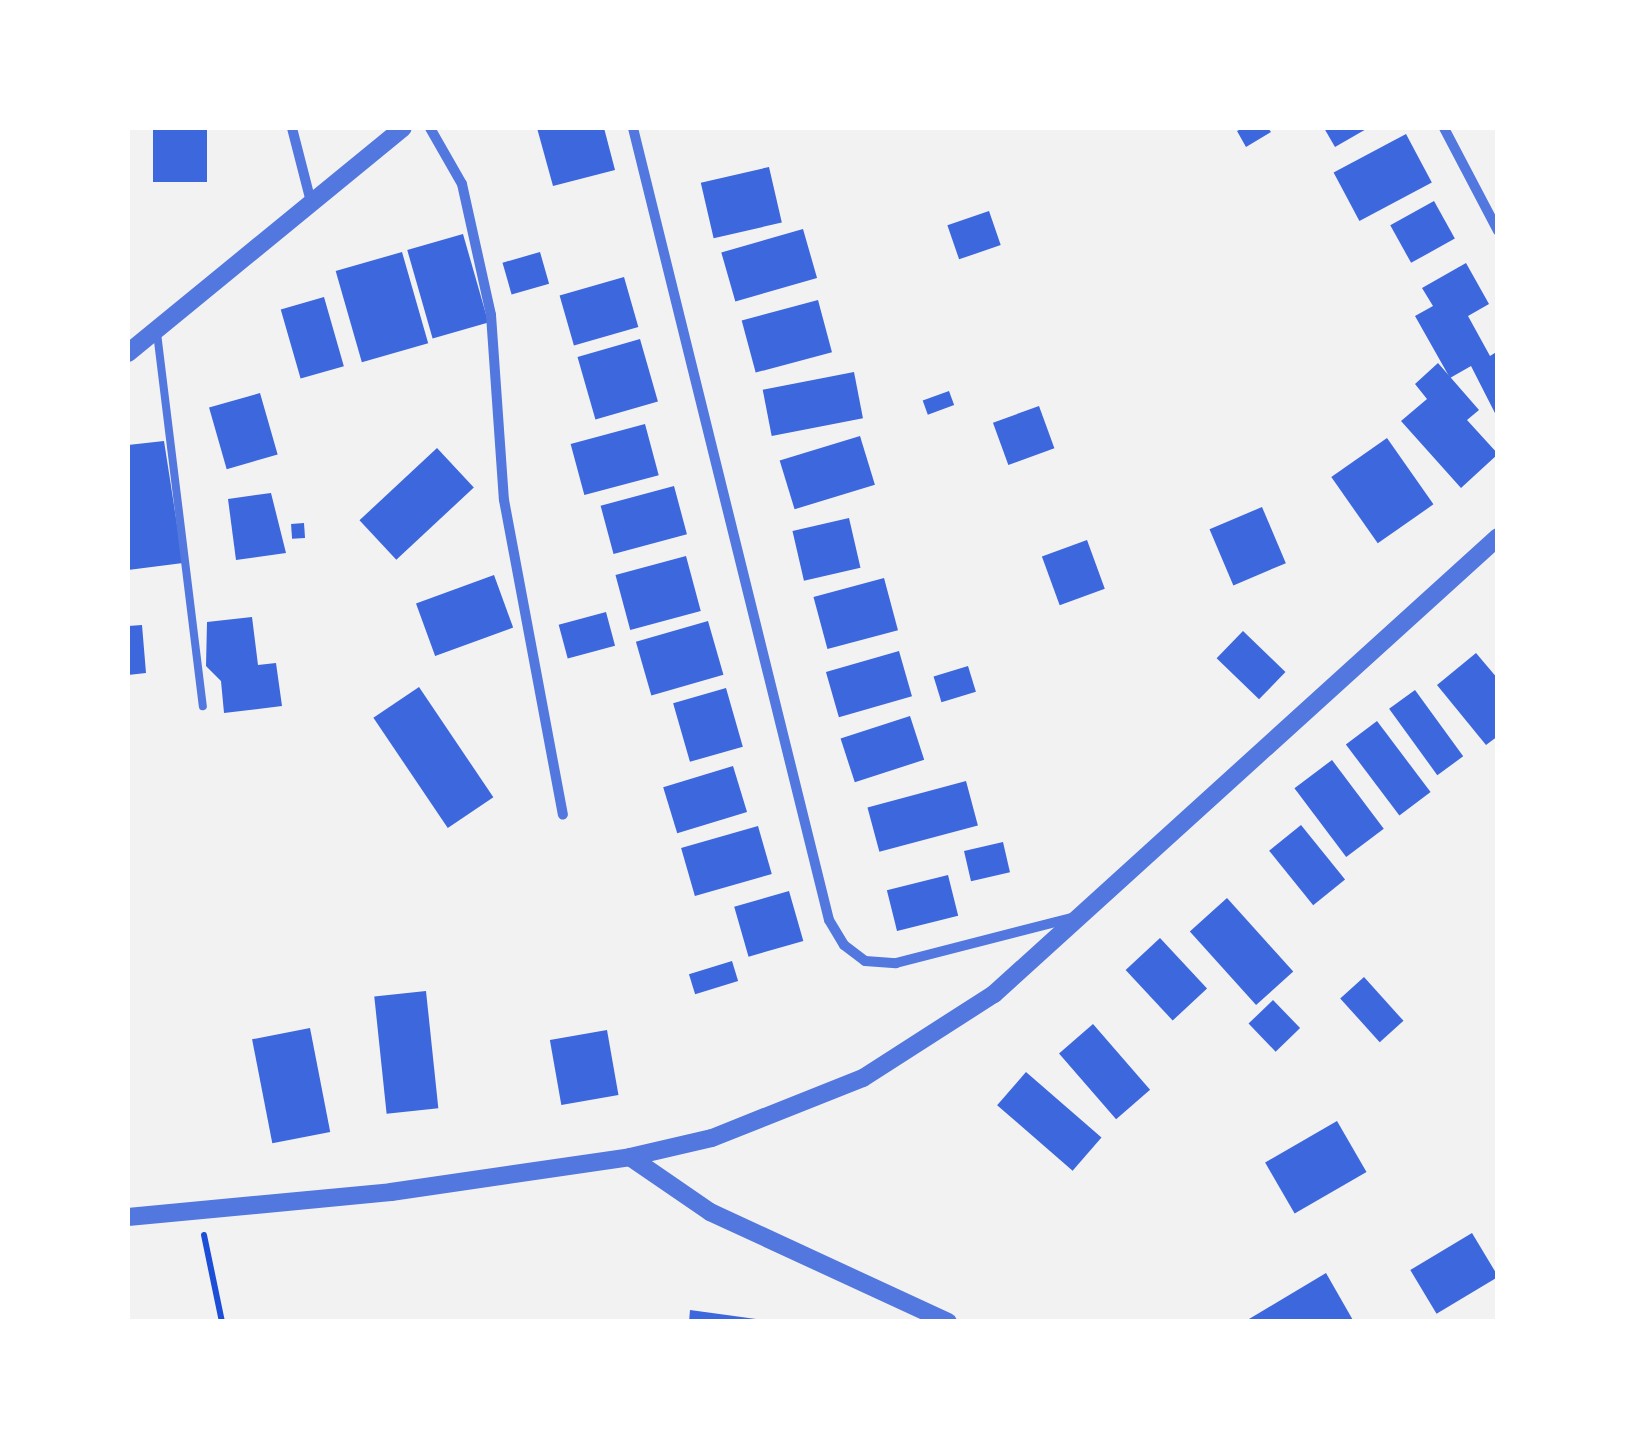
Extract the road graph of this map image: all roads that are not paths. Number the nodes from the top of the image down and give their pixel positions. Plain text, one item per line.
1 (292, 128) edge
2 (403, 128) edge
3 (430, 128) edge
4 (633, 128) edge
5 (1444, 128) edge
6 (311, 202) junction
7 (1498, 231) edge
8 (156, 330) junction
9 (128, 353) edge
10 (1498, 537) edge
11 (203, 706) dead end
12 (563, 815) dead end
13 (1084, 914) junction
14 (630, 1158) junction
15 (128, 1217) edge
16 (948, 1322) edge

1 - 6 street
2 - 6 street
3 - 12 street
4 - 13 street
5 - 7 street
6 - 8 street
8 - 9 street
8 - 11 lane
10 - 13 street
13 - 14 street
14 - 15 street
14 - 16 street

